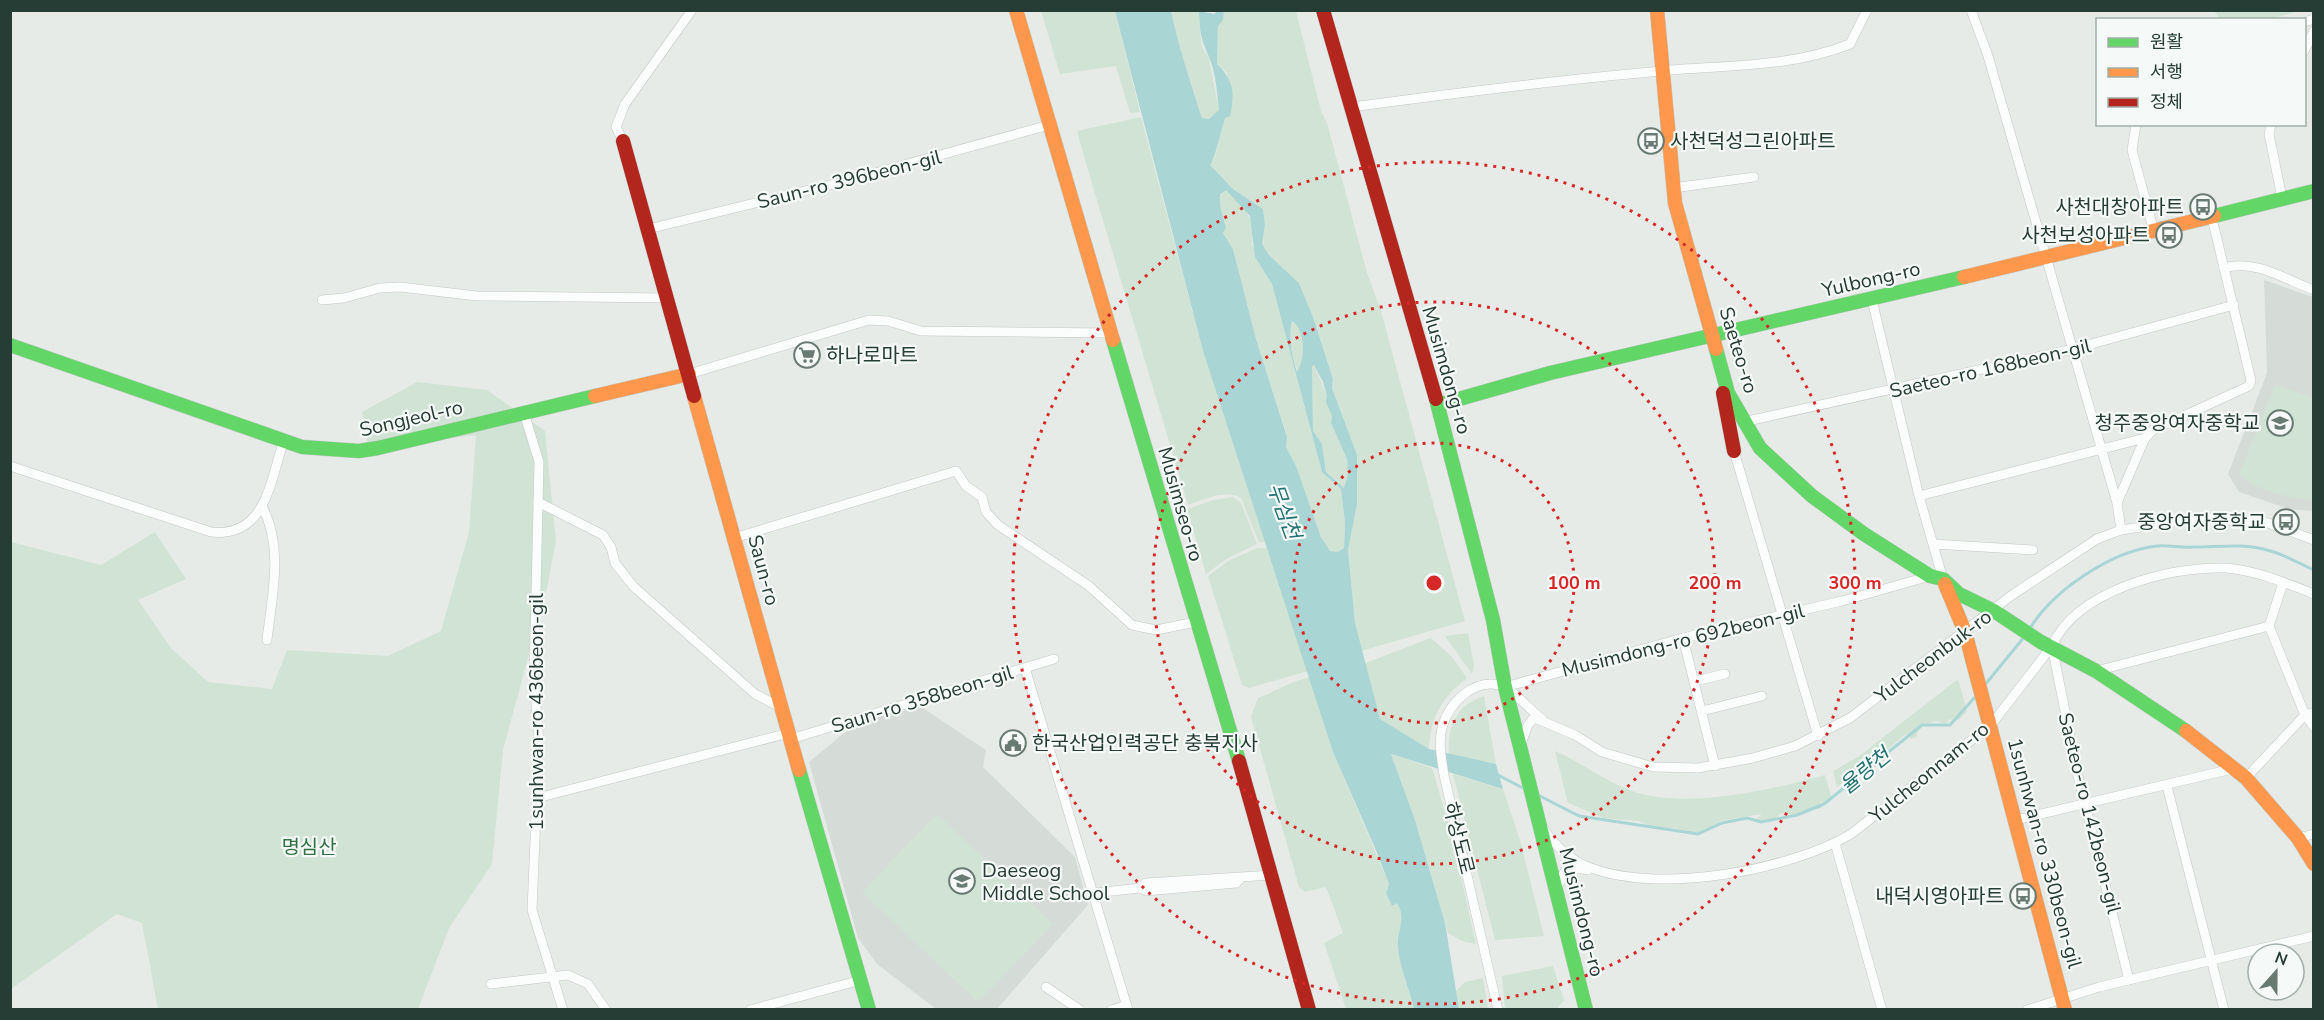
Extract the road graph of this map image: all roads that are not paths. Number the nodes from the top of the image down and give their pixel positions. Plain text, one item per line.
1 (692, 10) edge
2 (1016, 10) edge
3 (1323, 10) edge
4 (1657, 10) edge
5 (1868, 10) edge
6 (1971, 10) edge
7 (2313, 31) edge
8 (2306, 47) edge
9 (1661, 71) junction
10 (1352, 107) junction
11 (1049, 125) junction
12 (2136, 126) edge
13 (2271, 126) edge
14 (623, 141) joint
15 (1754, 177) dead end
16 (1673, 188) junction
17 (2313, 191) edge
18 (2282, 198) junction
19 (2211, 214) junction
20 (2153, 228) junction
21 (648, 229) junction
22 (2047, 257) junction
23 (2224, 268) junction
24 (2313, 290) edge
25 (668, 298) junction
26 (322, 300) dead end
27 (1872, 300) junction
28 (2234, 305) junction
29 (1111, 333) junction
30 (1712, 336) junction
31 (10, 345) edge
32 (2073, 349) junction
33 (1716, 352) junction
34 (689, 374) junction
35 (1895, 390) junction
36 (1438, 405) junction
37 (524, 413) junction
38 (1743, 422) junction
39 (2145, 438) junction
40 (284, 440) junction
41 (1757, 444) junction
42 (2102, 448) junction
43 (1734, 451) junction
44 (10, 466) edge
45 (1919, 496) junction
46 (538, 502) junction
47 (2117, 502) junction
48 (262, 506) junction
49 (2121, 530) junction
50 (735, 538) junction
51 (2313, 540) edge
52 (1933, 544) junction
53 (2033, 550) dead end
54 (1937, 577) junction
55 (2283, 583) junction
56 (2313, 594) edge
57 (1994, 611) junction
58 (1782, 613) junction
59 (1196, 622) junction
60 (2269, 626) junction
61 (1965, 632) junction
62 (1683, 638) junction
63 (267, 640) dead end
64 (2046, 644) junction
65 (1054, 659) dead end
66 (1025, 668) junction
67 (2096, 671) junction
68 (1725, 674) dead end
69 (1695, 681) junction
70 (1505, 687) junction
71 (1762, 696) dead end
72 (782, 708) junction
73 (1702, 711) junction
74 (2309, 714) edge
75 (1549, 724) junction
76 (1991, 725) junction
77 (2313, 727) edge
78 (790, 736) junction
79 (1818, 736) junction
80 (1521, 744) junction
81 (1715, 766) junction
82 (2232, 769) junction
83 (2246, 778) junction
84 (2167, 786) junction
85 (537, 798) junction
86 (2085, 805) junction
87 (2016, 820) junction
88 (1540, 824) junction
89 (2313, 834) edge
90 (2298, 838) junction
91 (1835, 843) junction
92 (2313, 864) edge
93 (1597, 870) junction
94 (1273, 875) junction
95 (1556, 889) junction
96 (1094, 893) junction
97 (2313, 936) edge
98 (2211, 960) junction
99 (552, 976) junction
100 (861, 980) junction
101 (2129, 980) junction
102 (491, 984) dead end
103 (1046, 987) dead end
104 (2064, 1004) edge
105 (1128, 1007) edge
106 (563, 1010) edge
107 (606, 1010) edge
108 (750, 1010) edge
109 (869, 1010) edge
110 (1080, 1010) edge
111 (1111, 1010) edge
112 (1309, 1010) edge
113 (1498, 1010) edge
114 (1586, 1010) edge
115 (1882, 1010) edge
116 (2027, 1010) edge
117 (2224, 1010) edge

1 - 14 street
2 - 11 street, Musimseo-ro
3 - 10 street, Musimdong-ro
4 - 9 street, Saeteo-ro
5 - 9 street
6 - 22 street
7 - 8 street
9 - 10 street
9 - 16 street, Saeteo-ro
10 - 36 street, Musimdong-ro
11 - 21 street, Saun-ro 396beon-gil
11 - 29 street, Musimseo-ro
12 - 20 street
13 - 18 street
14 - 21 street, Saun-ro
15 - 16 street
16 - 30 street, Saeteo-ro
17 - 18 street, Yulbong-ro
18 - 19 street, Yulbong-ro
19 - 20 street, Yulbong-ro
19 - 23 street
20 - 22 street, Yulbong-ro
21 - 25 street, Saun-ro
22 - 27 street, Yulbong-ro
22 - 32 street
23 - 24 street
23 - 28 street
25 - 26 street
25 - 34 street, Saun-ro
27 - 30 street, Yulbong-ro
27 - 35 street
28 - 32 street, Saeteo-ro 168beon-gil
28 - 39 street
29 - 34 street
29 - 59 street, Musimseo-ro
30 - 33 street, Saeteo-ro
30 - 36 street, Yulbong-ro
31 - 40 street, Songjeol-ro
32 - 35 street, Saeteo-ro 168beon-gil
32 - 42 street
33 - 38 street, Saeteo-ro
33 - 43 street
34 - 37 street, Songjeol-ro
34 - 50 street, Saun-ro
35 - 38 street, Saeteo-ro 168beon-gil
35 - 45 street
36 - 70 street, Musimdong-ro
37 - 40 street, Songjeol-ro
37 - 46 street, 1sunhwan-ro 436beon-gil
38 - 41 street, Saeteo-ro
39 - 42 street
39 - 47 street
40 - 48 street
41 - 43 street
41 - 54 street, Saeteo-ro
42 - 45 street
42 - 47 street
43 - 58 street
44 - 48 street
45 - 52 street
46 - 72 street
46 - 85 street, 1sunhwan-ro 436beon-gil
47 - 49 street
48 - 63 street
49 - 51 street, Yulcheonbuk-ro
49 - 57 street, Yulcheonbuk-ro
50 - 59 street
50 - 72 street, Saun-ro
52 - 53 street
52 - 54 street
54 - 57 street, Saeteo-ro
54 - 58 street, Musimdong-ro 692beon-gil
54 - 61 street, 1sunhwan-ro 330beon-gil
55 - 56 street, Yulcheonnam-ro
55 - 60 street
55 - 64 street, Yulcheonnam-ro
57 - 61 street, Yulcheonbuk-ro
57 - 64 street, Saeteo-ro
58 - 62 street, Musimdong-ro 692beon-gil
58 - 79 street
59 - 94 street, Musimseo-ro
60 - 67 street
60 - 74 street
61 - 76 street, 1sunhwan-ro 330beon-gil
61 - 79 street, Yulcheonbuk-ro
62 - 69 street
62 - 70 street, Musimdong-ro 692beon-gil
64 - 67 street, Saeteo-ro
64 - 76 street, Yulcheonnam-ro
64 - 86 street, Saeteo-ro 142beon-gil
65 - 66 street, Saun-ro 358beon-gil
66 - 78 street, Saun-ro 358beon-gil
66 - 96 street
67 - 82 street, Saeteo-ro
68 - 69 street
69 - 73 street
70 - 75 street, Yulcheonbuk-ro
70 - 80 street, Musimdong-ro
70 - 113 street, 하상도로
71 - 73 street
72 - 78 street, Saun-ro
73 - 81 street
74 - 77 street
74 - 83 street
75 - 80 street
75 - 81 street, Yulcheonbuk-ro
76 - 87 street, 1sunhwan-ro 330beon-gil
76 - 91 street, Yulcheonnam-ro
78 - 85 street, Saun-ro 358beon-gil
78 - 100 street, Saun-ro
79 - 81 street, Yulcheonbuk-ro
80 - 88 street, Musimdong-ro
82 - 83 street, Saeteo-ro
82 - 84 street
83 - 90 street, Saeteo-ro
84 - 86 street
84 - 98 street
85 - 99 street, 1sunhwan-ro 436beon-gil
86 - 87 street
86 - 101 street, Saeteo-ro 142beon-gil
87 - 104 street, 1sunhwan-ro 330beon-gil
88 - 93 street
88 - 95 street, Musimdong-ro
89 - 90 street
90 - 92 street, Saeteo-ro
91 - 93 street, Yulcheonnam-ro
91 - 115 street
93 - 95 street
94 - 96 street
94 - 112 street, Musimseo-ro
95 - 114 street, Musimdong-ro
96 - 105 street
97 - 98 street
98 - 101 street
98 - 117 street
99 - 102 street
99 - 106 street, 1sunhwan-ro 436beon-gil
99 - 107 street
100 - 108 street
100 - 109 street, Saun-ro
101 - 104 street
103 - 110 street
104 - 116 street
105 - 111 street

